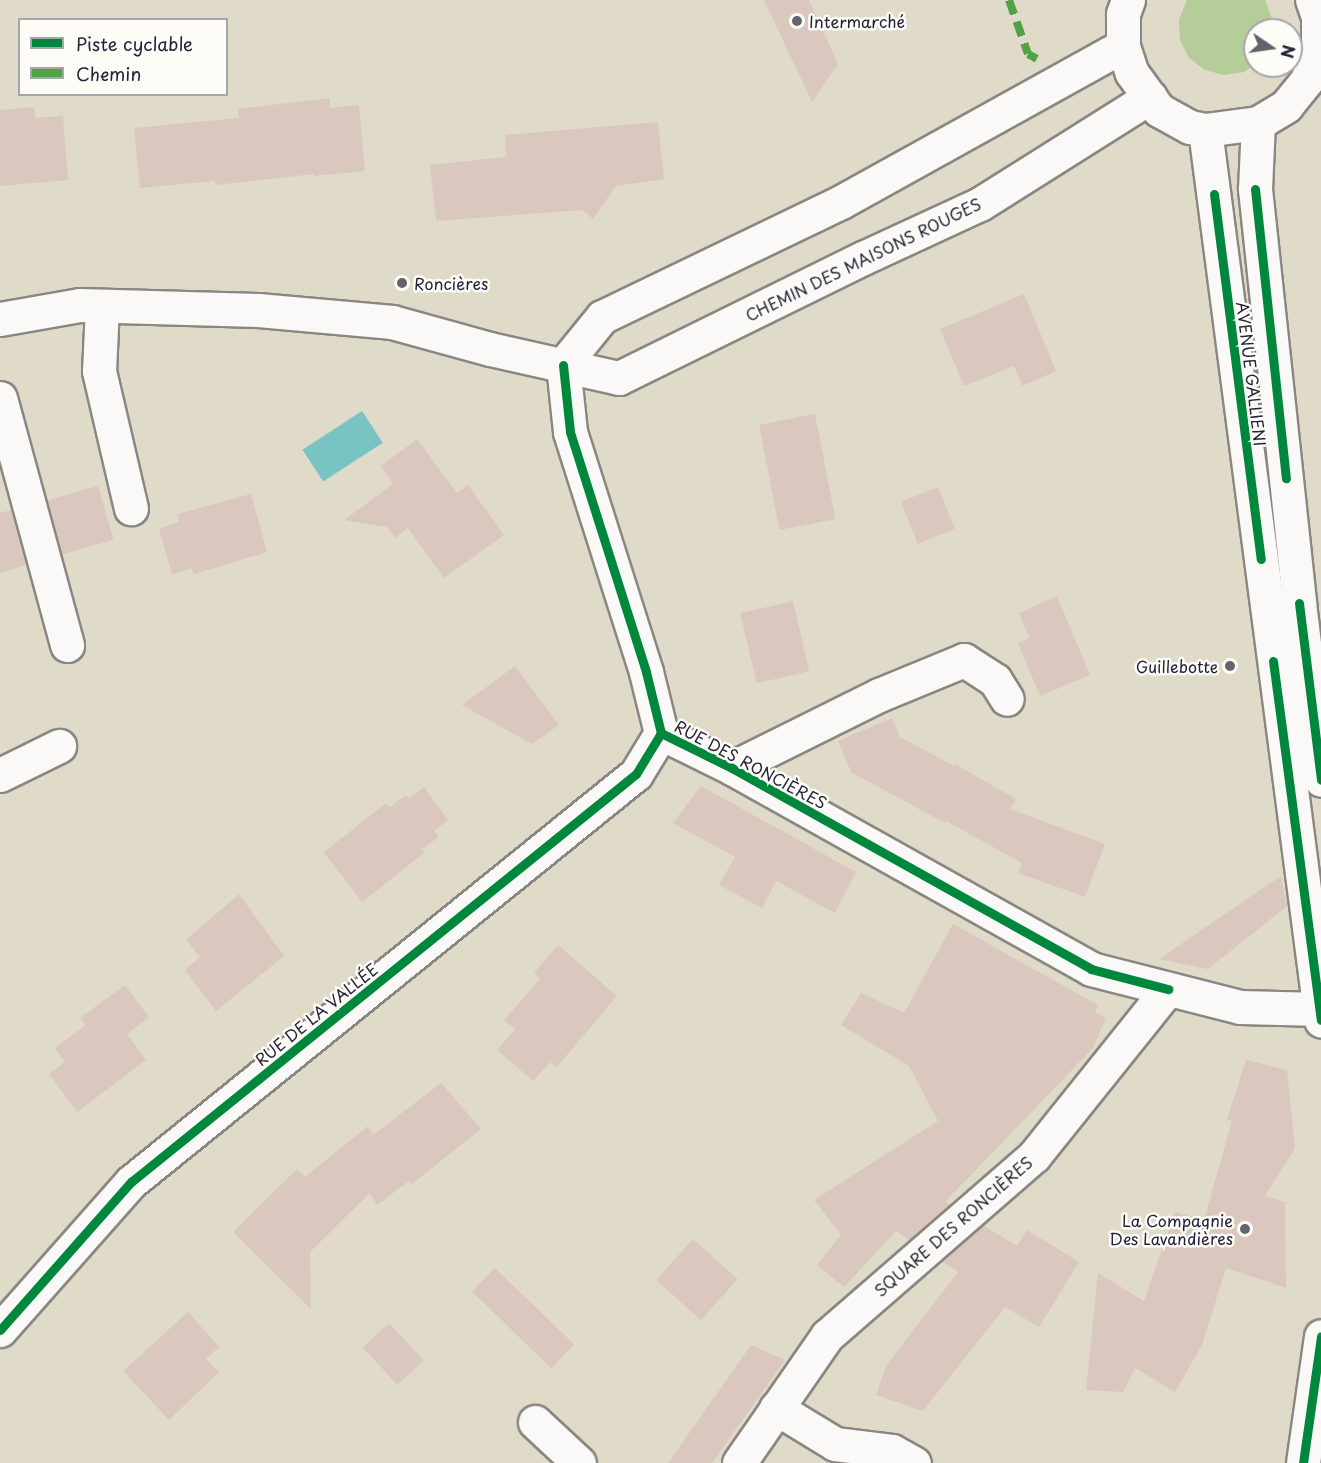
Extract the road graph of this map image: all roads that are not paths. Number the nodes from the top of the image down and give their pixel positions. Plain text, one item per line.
1 (1128, 0) edge
2 (1312, 0) edge
3 (1123, 46) junction
4 (1150, 97) junction
5 (1258, 123) junction
6 (1205, 130) junction
7 (102, 306) junction
8 (0, 319) edge
9 (563, 365) junction
10 (0, 398) edge
11 (131, 508) dead end
12 (67, 645) dead end
13 (1007, 699) dead end
14 (661, 733) junction
15 (59, 746) dead end
16 (732, 768) junction
17 (0, 776) edge
18 (1321, 780) edge
19 (1167, 989) junction
20 (1321, 1013) edge
21 (0, 1330) edge
22 (1321, 1336) edge
23 (776, 1408) junction
24 (535, 1422) dead end
25 (579, 1463) edge
26 (739, 1463) edge
27 (914, 1463) edge
28 (1303, 1463) edge

1 - 3 street
2 - 5 street
3 - 4 street
3 - 9 street
4 - 6 street
4 - 9 street, CHEMIN DES MAISONS ROUGES
5 - 6 street
5 - 18 street, AVENUE GALLIENI
6 - 20 street, AVENUE GALLIENI
7 - 8 street, CHEMIN DES MAISONS ROUGES
7 - 9 street, CHEMIN DES MAISONS ROUGES
7 - 11 street
9 - 14 street, RUE DES RONCIÈRES
10 - 12 street
13 - 16 street
14 - 16 street, RUE DES RONCIÈRES
14 - 21 street, RUE DE LA VALLÉE
15 - 17 street
16 - 19 street, RUE DES RONCIÈRES
19 - 20 street, RUE DES RONCIÈRES
19 - 23 street, SQUARE DES RONCIÈRES
22 - 28 street
23 - 26 street, SQUARE DES RONCIÈRES
23 - 27 street
24 - 25 street

